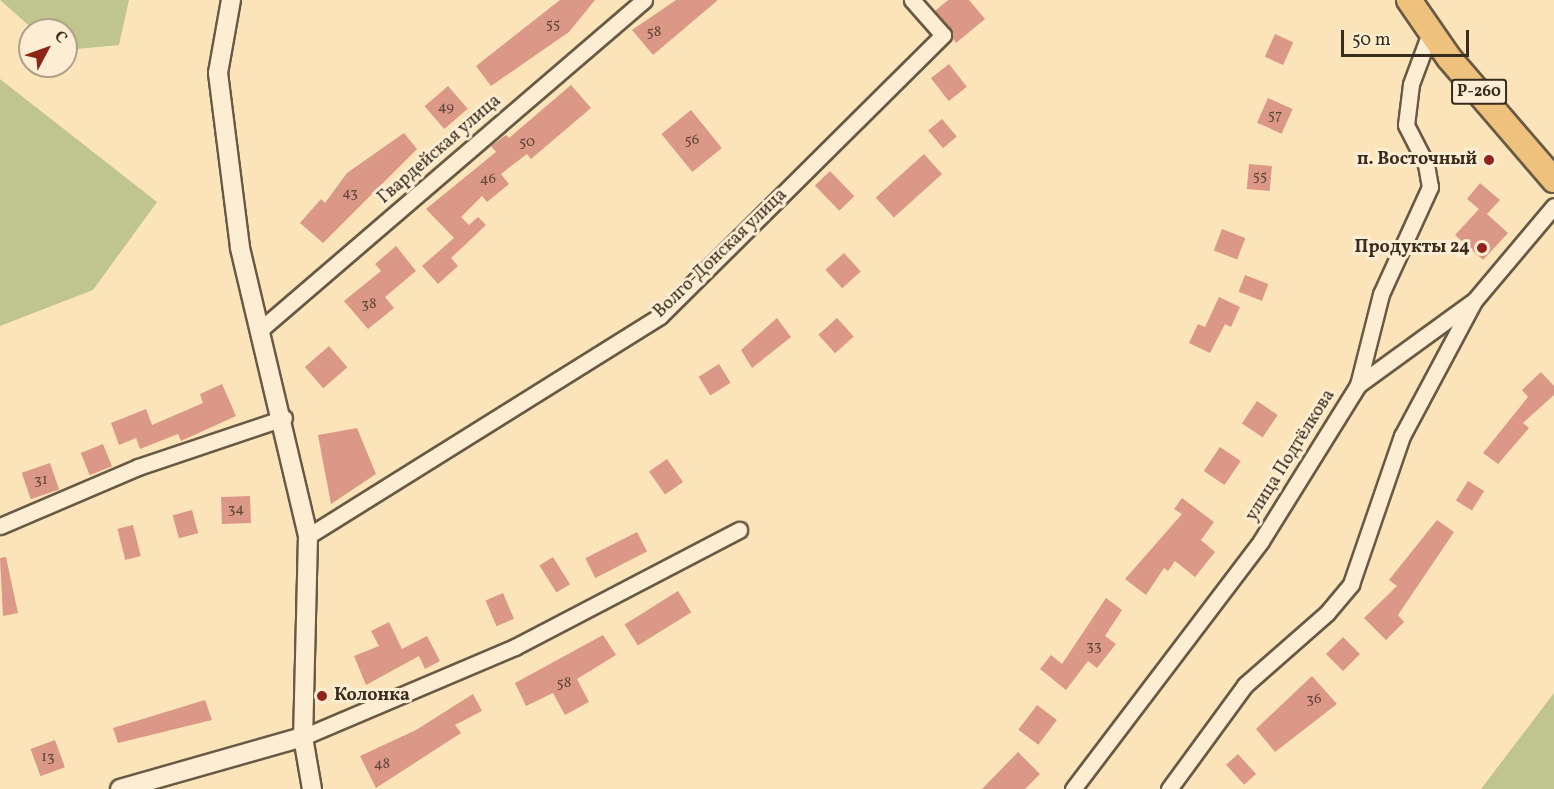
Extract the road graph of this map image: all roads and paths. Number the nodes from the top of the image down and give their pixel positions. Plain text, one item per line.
1 (231, 0) edge
2 (644, 0) edge
3 (912, 0) edge
4 (1409, 0) edge
5 (1430, 33) junction
6 (1554, 180) edge
7 (1554, 206) edge
8 (1474, 301) junction
9 (261, 329) junction
10 (1358, 385) junction
11 (284, 418) junction
12 (0, 526) edge
13 (739, 530) dead end
14 (308, 536) junction
15 (303, 738) junction
16 (120, 789) edge
17 (312, 789) edge
18 (1073, 789) edge
19 (1169, 789) edge

1 - 9 street
2 - 9 street, Гвардейская улица
3 - 14 street, Волго-Донская улица
4 - 5 highway, Р-260
5 - 6 highway, Р-260
5 - 10 street, улица Подтёлкова
7 - 8 street
8 - 10 street
8 - 19 street
9 - 11 street
10 - 18 street, улица Подтёлкова
11 - 12 street
11 - 14 street
13 - 15 street
14 - 15 street
15 - 16 street
15 - 17 street

